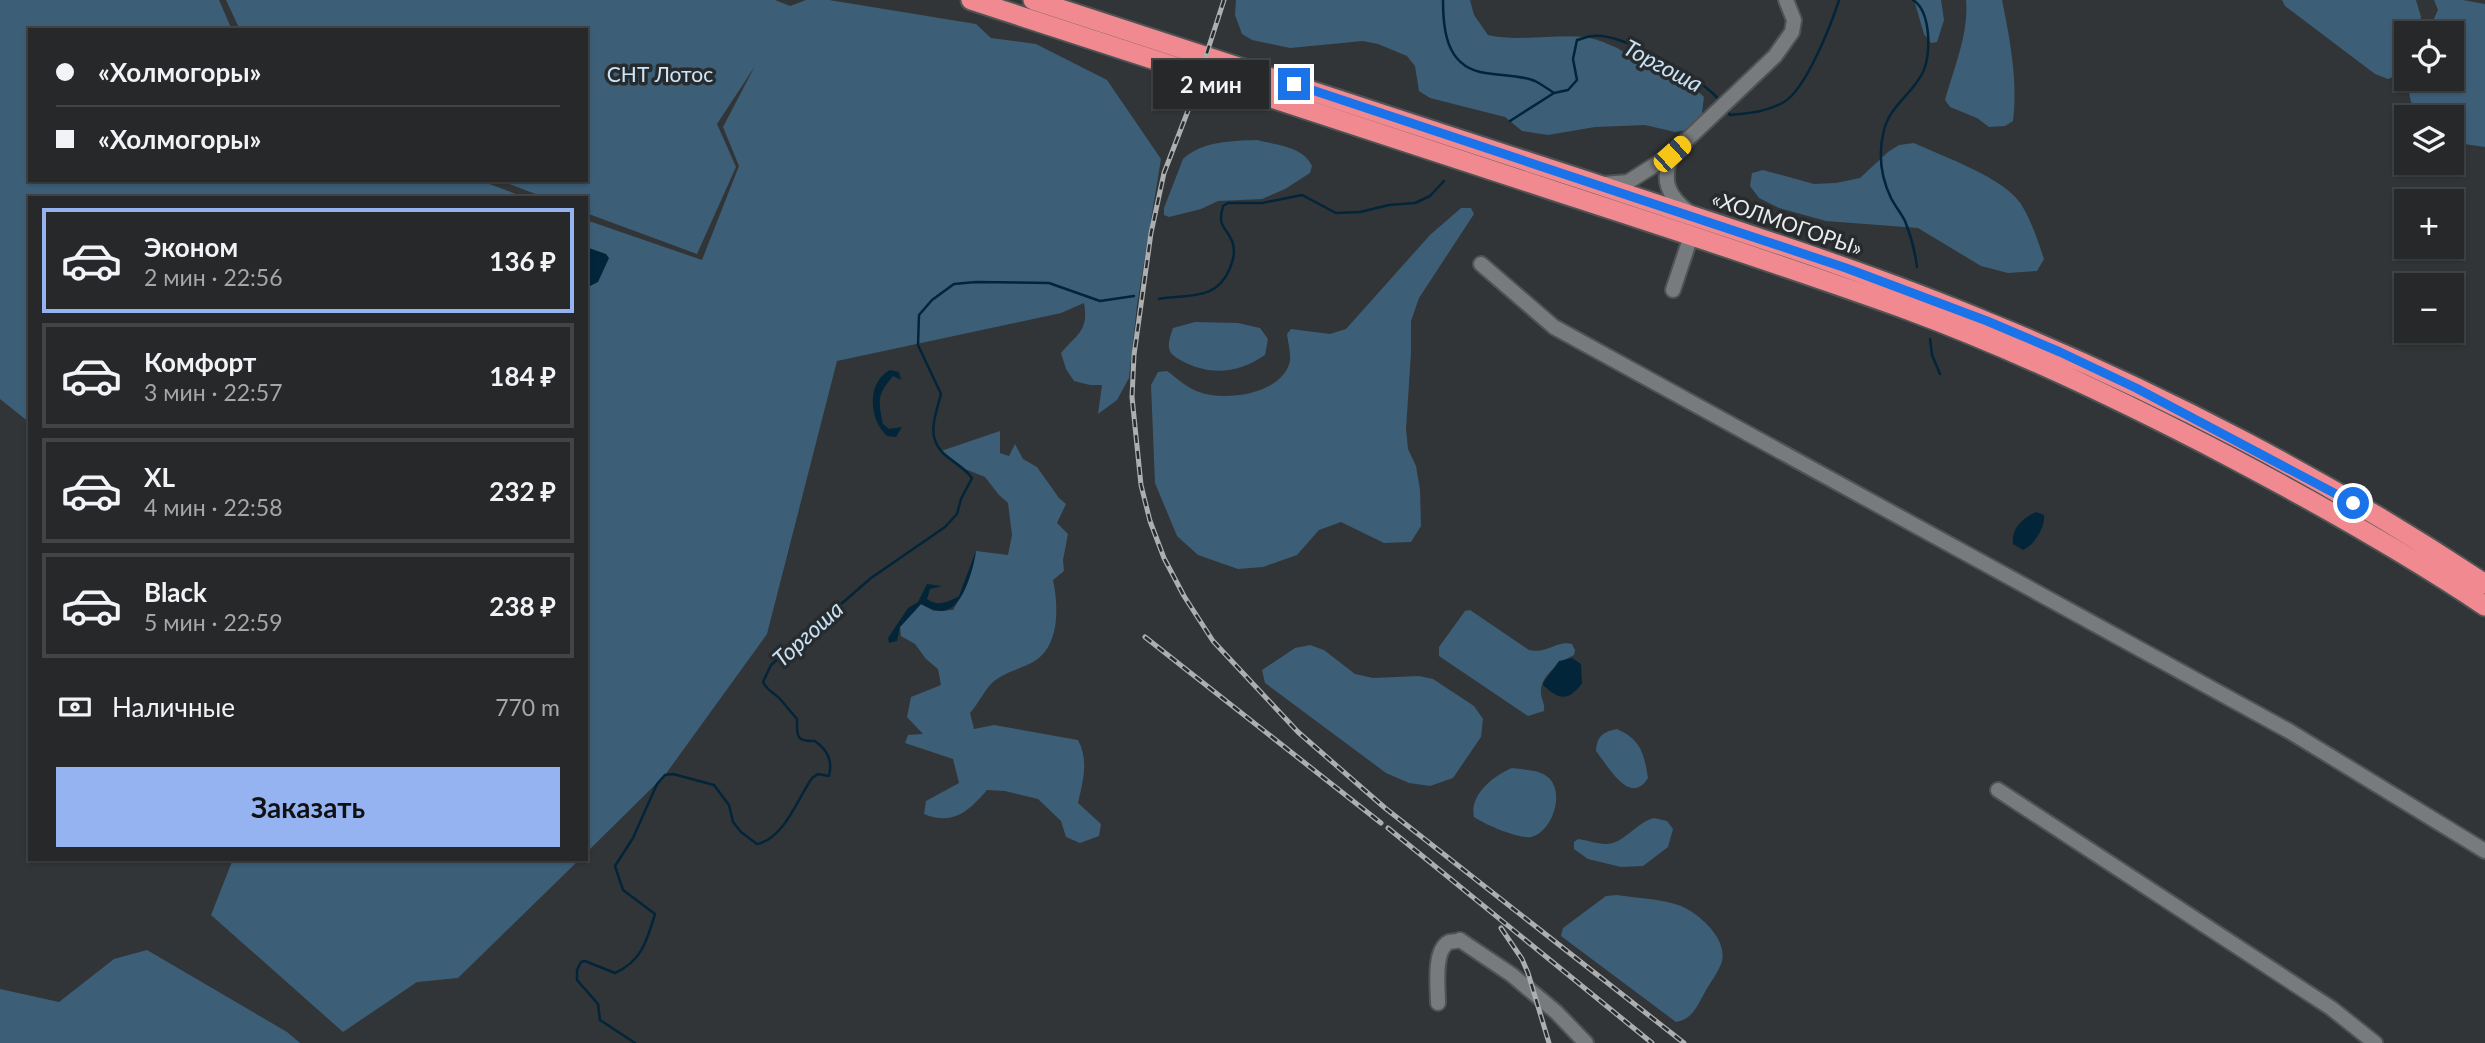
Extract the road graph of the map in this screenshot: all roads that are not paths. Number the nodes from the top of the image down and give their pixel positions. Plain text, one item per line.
1 (971, 0) edge
2 (1033, 0) edge
3 (1786, 0) edge
4 (1672, 154) junction
5 (1594, 183) junction
6 (1694, 216) junction
7 (1691, 236) junction
8 (1481, 264) dead end
9 (1673, 290) dead end
10 (2485, 584) edge
11 (2485, 607) edge
12 (1998, 790) dead end
13 (2485, 850) edge
14 (1438, 1003) dead end
15 (1586, 1043) edge
16 (2375, 1043) edge

1 - 7 highway, «ХОЛМОГОРЫ»
2 - 5 highway, «ХОЛМОГОРЫ»
3 - 4 street
4 - 5 street
4 - 6 street
5 - 6 highway, «ХОЛМОГОРЫ»
6 - 10 highway, «ХОЛМОГОРЫ»
7 - 9 street
7 - 11 highway, «ХОЛМОГОРЫ»
8 - 13 street
12 - 16 street
14 - 15 street

